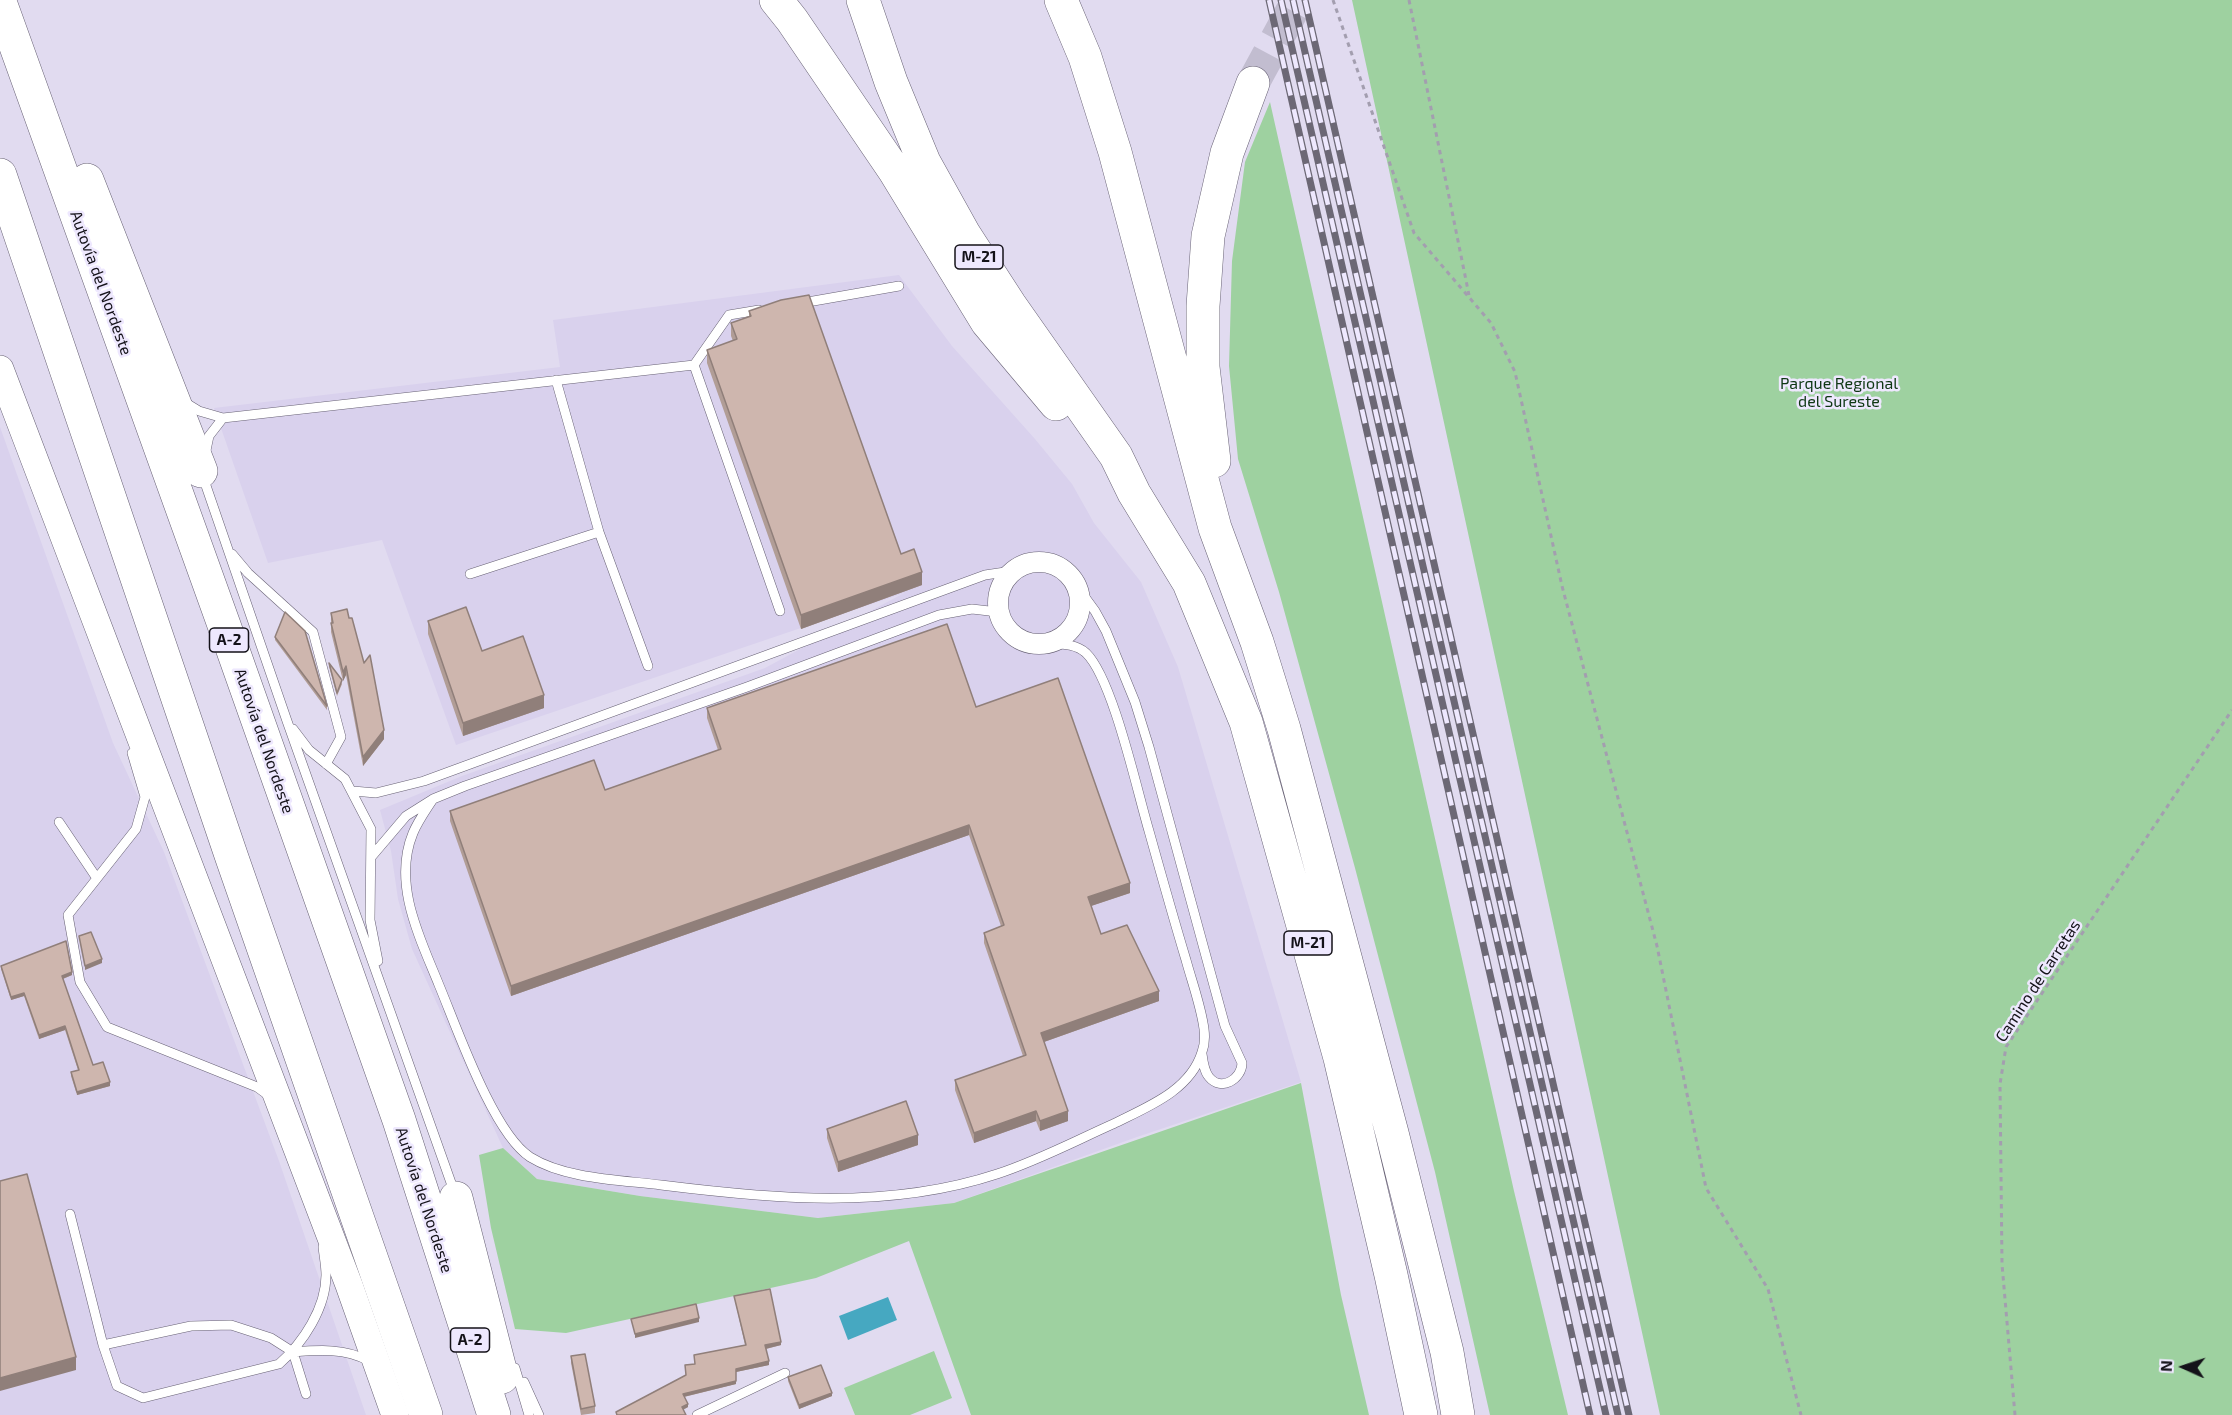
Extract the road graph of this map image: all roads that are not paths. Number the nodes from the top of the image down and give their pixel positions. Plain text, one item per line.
1 (776, 0) edge
2 (863, 0) edge
3 (1061, 0) edge
4 (3, 10) edge
5 (1253, 83) tunnel mouth
6 (0, 175) edge
7 (899, 286) dead end
8 (794, 304) edge
9 (772, 308) edge
10 (694, 364) junction
11 (0, 369) edge
12 (556, 380) junction
13 (173, 396) junction
14 (223, 418) junction
15 (201, 471) junction
16 (1134, 493) junction
17 (599, 532) junction
18 (228, 549) junction
19 (1012, 571) junction
20 (470, 574) dead end
21 (1076, 585) junction
22 (780, 611) dead end
23 (998, 612) junction
24 (102, 638) junction
25 (1257, 642) junction
26 (1049, 643) junction
27 (648, 666) dead end
28 (113, 694) dead end
29 (287, 721) junction
30 (130, 747) dead end
31 (326, 764) junction
32 (353, 791) junction
33 (433, 799) junction
34 (59, 822) dead end
35 (372, 856) junction
36 (96, 877) junction
37 (383, 990) junction
38 (1202, 1054) junction
39 (285, 1117) junction
40 (315, 1194) junction
41 (456, 1198) junction
42 (70, 1214) dead end
43 (490, 1287) dead end
44 (103, 1345) junction
45 (293, 1352) junction
46 (378, 1366) junction
47 (785, 1373) dead end
48 (306, 1394) dead end
49 (395, 1415) edge
50 (426, 1415) edge
51 (495, 1415) edge
52 (505, 1415) edge
53 (529, 1415) edge
54 (539, 1415) edge
55 (697, 1415) edge
56 (1421, 1415) edge
57 (1458, 1415) edge

1 - 16 highway
2 - 16 highway, M-21
3 - 25 highway, M-21
4 - 13 highway
4 - 51 highway, Autovía del Nordeste / A-2
5 - 25 highway, M-21
6 - 50 highway
7 - 8 lane
9 - 10 lane
10 - 12 lane
10 - 22 lane
11 - 24 main road
12 - 14 lane
12 - 17 lane
13 - 14 lane
13 - 15 highway
14 - 15 lane
15 - 18 lane
16 - 56 highway, M-21
17 - 20 lane
17 - 27 lane
18 - 29 lane
18 - 31 lane
19 - 21 street
19 - 23 street
19 - 32 lane
21 - 26 street
21 - 38 lane
23 - 26 street
23 - 33 lane
24 - 28 lane
24 - 39 main road
25 - 57 highway, M-21
26 - 38 lane
29 - 31 lane
29 - 37 lane
30 - 36 lane
31 - 32 lane
32 - 35 lane
33 - 35 lane
33 - 38 lane
34 - 36 lane
35 - 37 lane
36 - 39 lane
37 - 41 lane
39 - 40 main road
40 - 45 lane
40 - 46 main road
41 - 43 lane
41 - 52 highway
42 - 44 lane
44 - 45 lane
44 - 45 lane
45 - 46 lane
45 - 48 lane
46 - 49 main road
47 - 55 lane
53 - 54 lane

